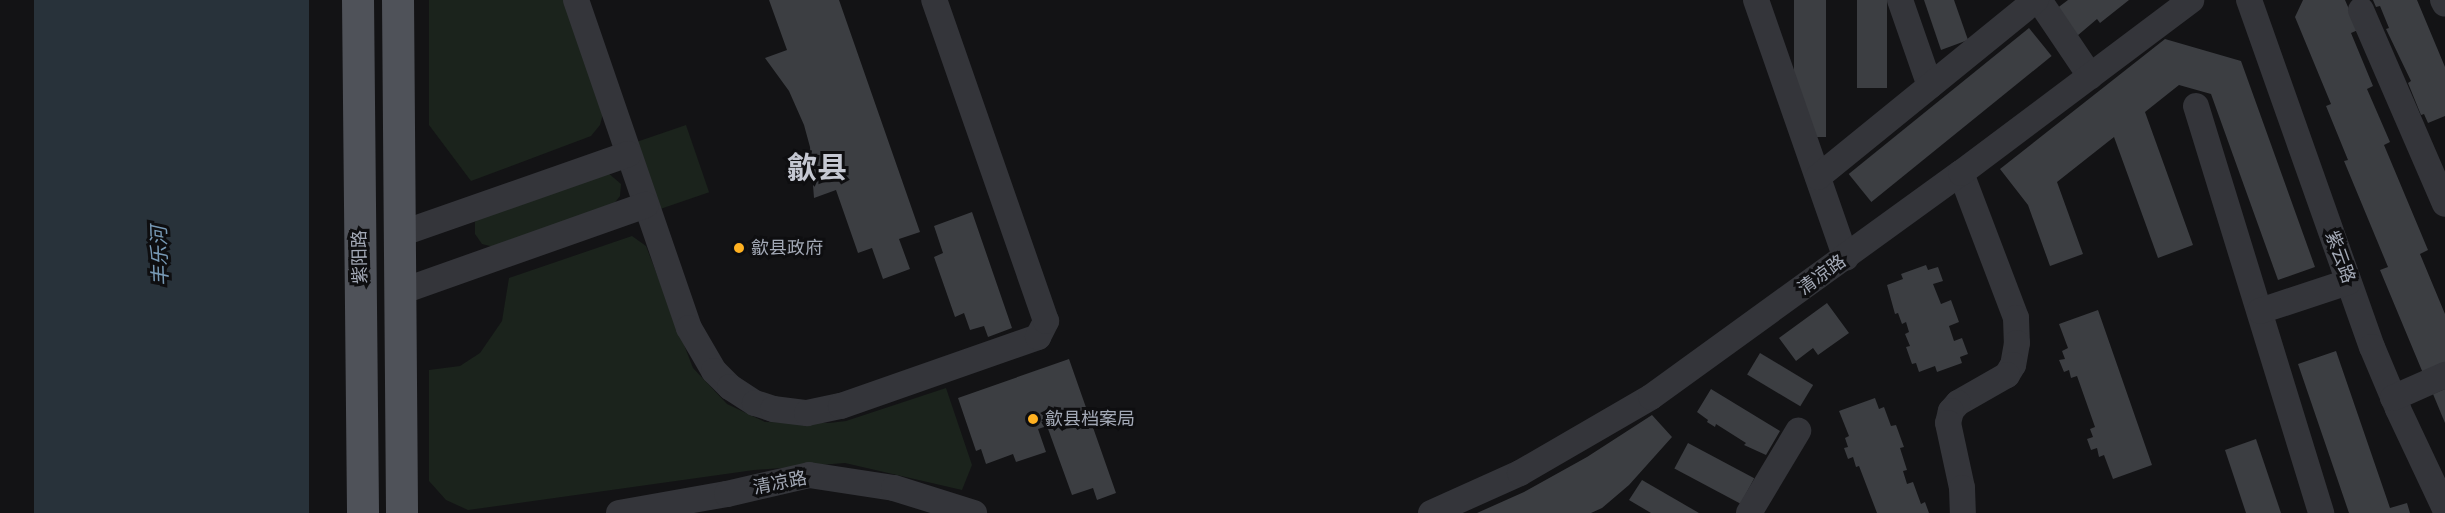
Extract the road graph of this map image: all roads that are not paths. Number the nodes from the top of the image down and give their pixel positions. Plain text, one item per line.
1 (358, 0) edge
2 (398, 0) edge
3 (576, 0) edge
4 (934, 0) edge
5 (1756, 0) edge
6 (1900, 0) edge
7 (2038, 0) edge
8 (2191, 0) edge
9 (2249, 0) edge
10 (2361, 10) dead end
11 (2090, 76) junction
12 (1930, 86) junction
13 (2196, 106) dead end
14 (628, 154) junction
15 (1961, 173) junction
16 (1818, 177) junction
17 (2445, 204) edge
18 (646, 205) junction
19 (400, 234) junction
20 (1846, 258) junction
21 (2349, 282) junction
22 (400, 292) junction
23 (2260, 311) junction
24 (2445, 375) edge
25 (2393, 398) junction
26 (1798, 431) dead end
27 (694, 507) edge
28 (2445, 509) edge
29 (363, 513) edge
30 (402, 513) edge
31 (620, 513) edge
32 (974, 513) edge
33 (1431, 513) edge
34 (1749, 513) edge
35 (1963, 513) edge
36 (2320, 513) edge

1 - 29 main road, 紫阳路
2 - 19 main road
3 - 14 street
4 - 18 street
5 - 16 street
6 - 12 street
7 - 11 street
7 - 12 street
8 - 11 street, 清凉路
9 - 21 street, 紫云路
10 - 17 street
11 - 15 street, 清凉路
12 - 16 street
13 - 23 street
14 - 18 street
14 - 19 street
15 - 20 street, 清凉路
15 - 35 street
16 - 20 street
18 - 22 street
19 - 22 main road
20 - 33 street, 清凉路
21 - 23 street
21 - 25 street, 紫云路
22 - 30 main road
23 - 36 street
24 - 25 street
25 - 28 street, 紫云路
26 - 34 street
27 - 31 street, 清凉路
27 - 32 street, 清凉路

